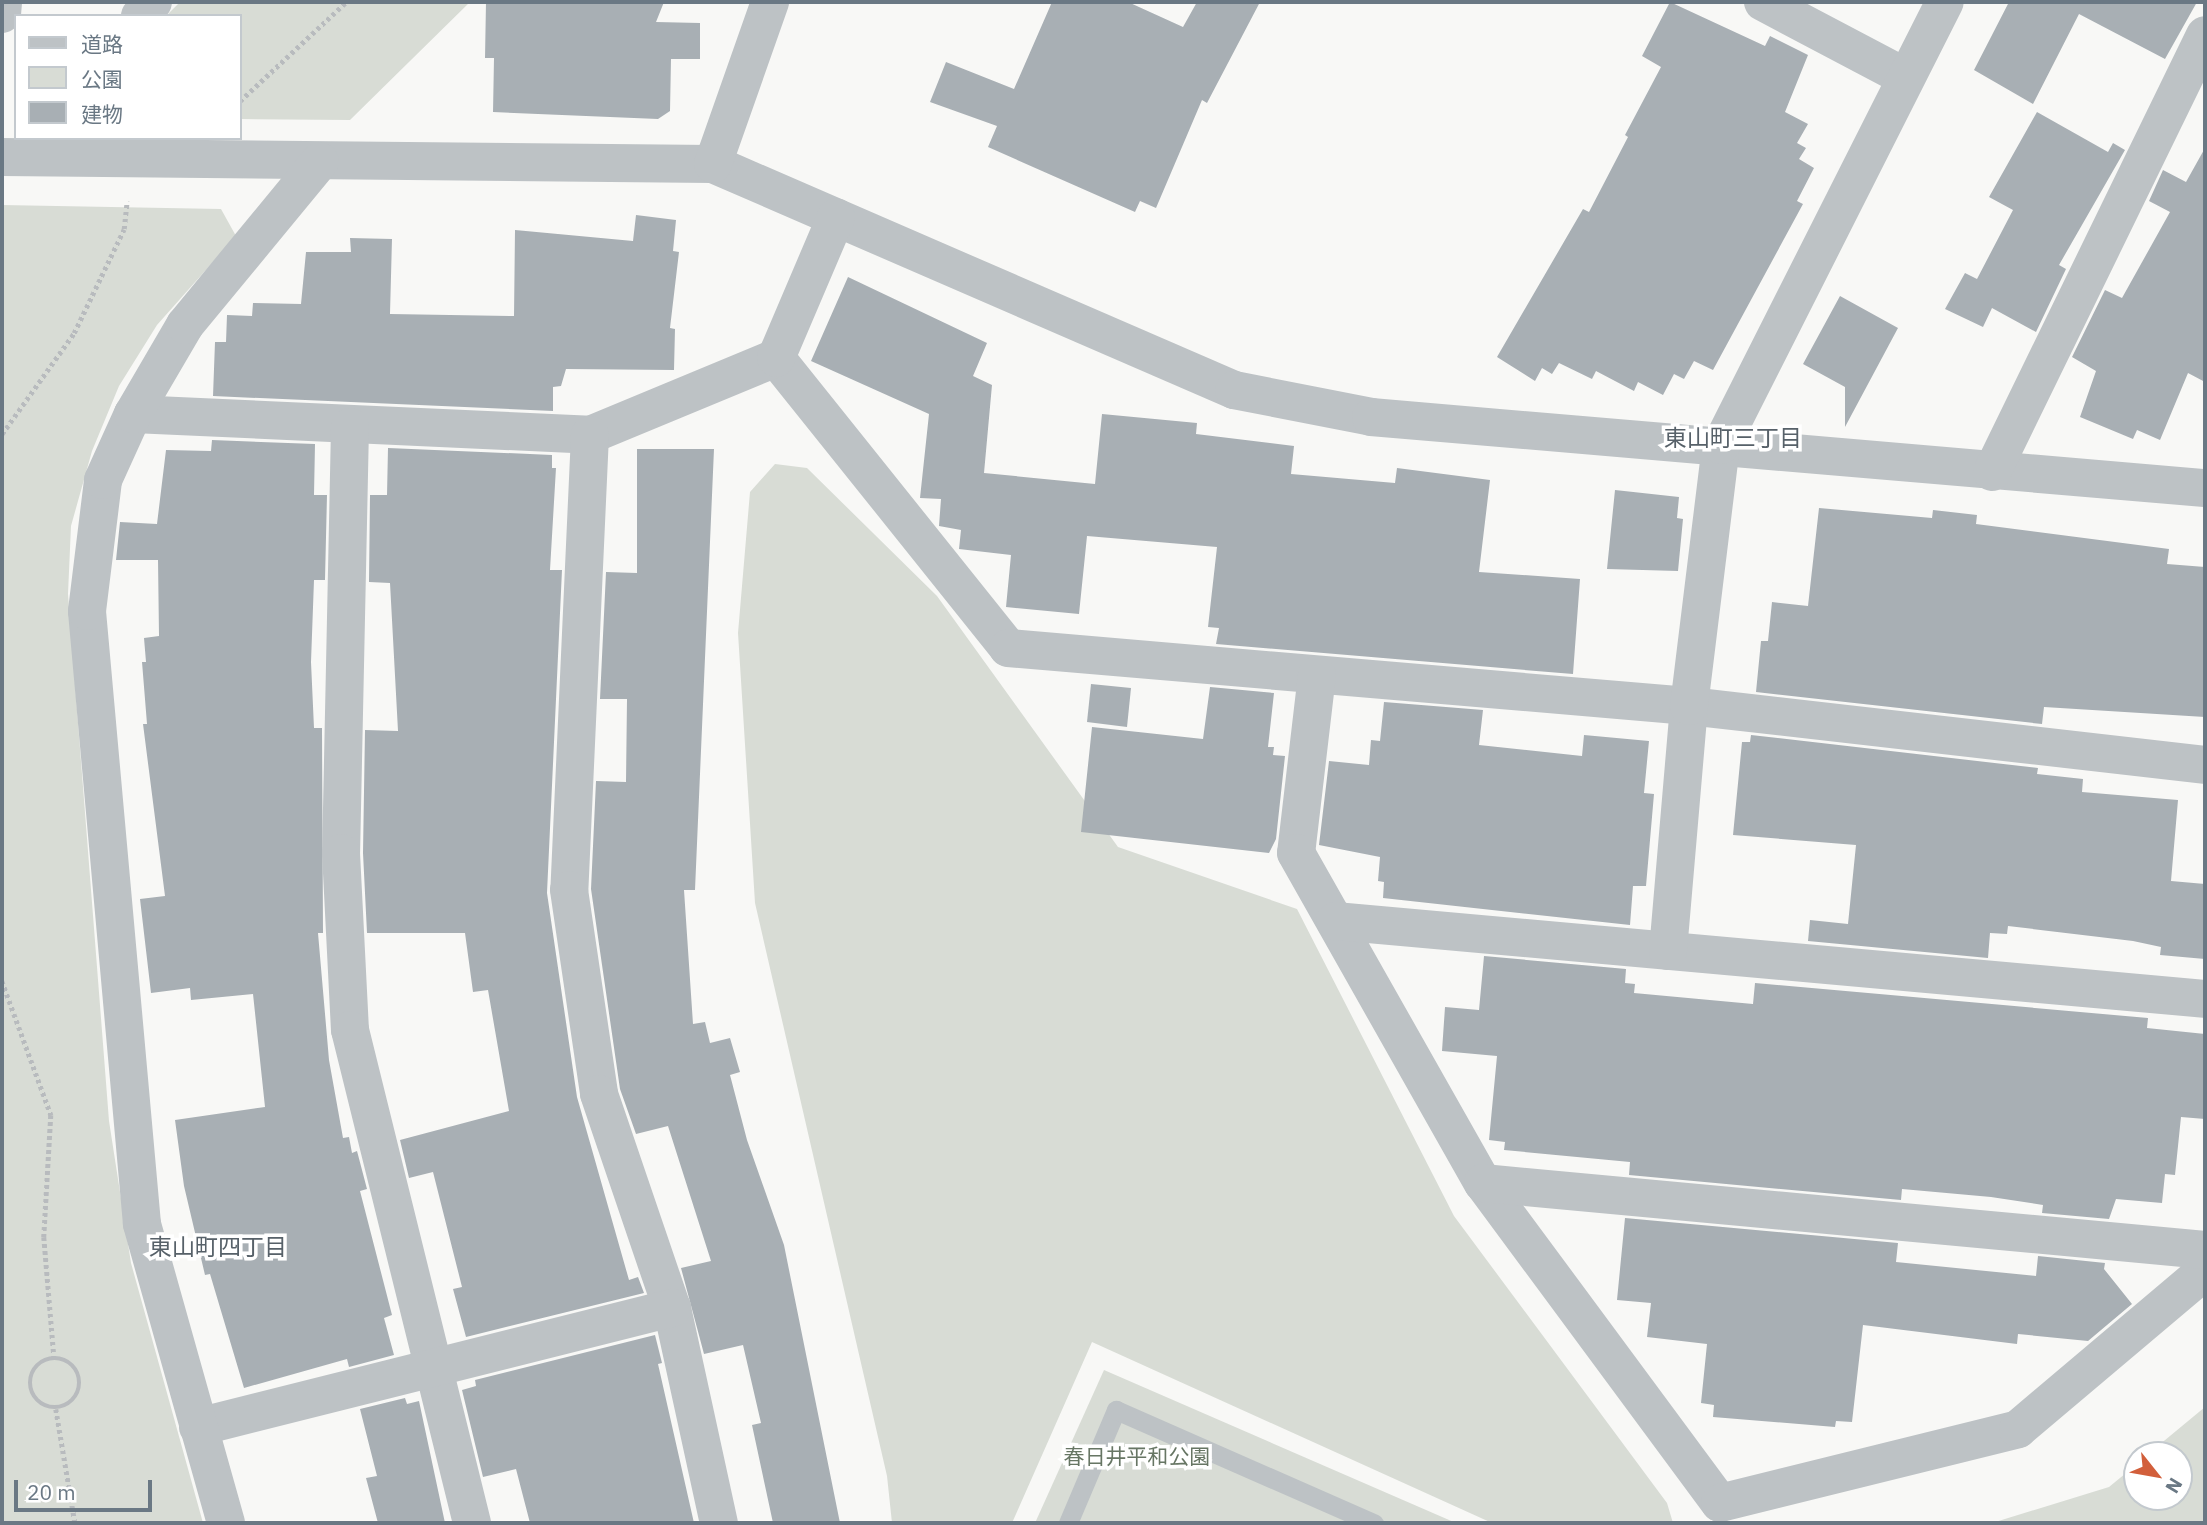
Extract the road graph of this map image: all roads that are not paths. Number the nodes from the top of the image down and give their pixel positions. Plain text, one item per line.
1 (3, 2) edge
2 (769, 2) edge
3 (1763, 2) edge
4 (1945, 2) edge
5 (2, 14) edge
6 (2205, 35) edge
7 (1905, 77) junction
8 (2, 157) edge
9 (320, 160) junction
10 (713, 164) junction
11 (836, 217) junction
12 (776, 358) junction
13 (133, 414) junction
14 (350, 427) junction
15 (590, 435) junction
16 (1721, 445) junction
17 (1992, 472) junction
18 (2205, 488) edge
19 (1317, 674) junction
20 (1689, 706) junction
21 (2205, 765) edge
22 (1335, 921) junction
23 (1668, 951) junction
24 (2205, 999) edge
25 (1483, 1183) junction
26 (2205, 1250) edge
27 (2205, 1271) edge
28 (672, 1308) junction
29 (431, 1368) junction
30 (198, 1427) junction
31 (226, 1523) edge
32 (472, 1523) edge
33 (719, 1523) edge
34 (1068, 1523) edge
35 (1374, 1523) edge

1 - 5 street
2 - 10 street
3 - 7 street
4 - 7 street
6 - 17 street
7 - 16 street
8 - 9 street
9 - 10 street
9 - 13 street
10 - 11 street
11 - 12 street
11 - 16 street
12 - 15 street
12 - 19 street
13 - 14 street
13 - 30 street
14 - 15 street
14 - 29 street
15 - 28 street
16 - 17 street
16 - 20 street
17 - 18 street
19 - 20 street
19 - 22 street
20 - 21 street
20 - 23 street
22 - 23 street
22 - 25 street
23 - 24 street
25 - 26 street
25 - 27 street
28 - 29 street
28 - 33 street
29 - 30 street
29 - 32 street
30 - 31 street
34 - 35 lane

